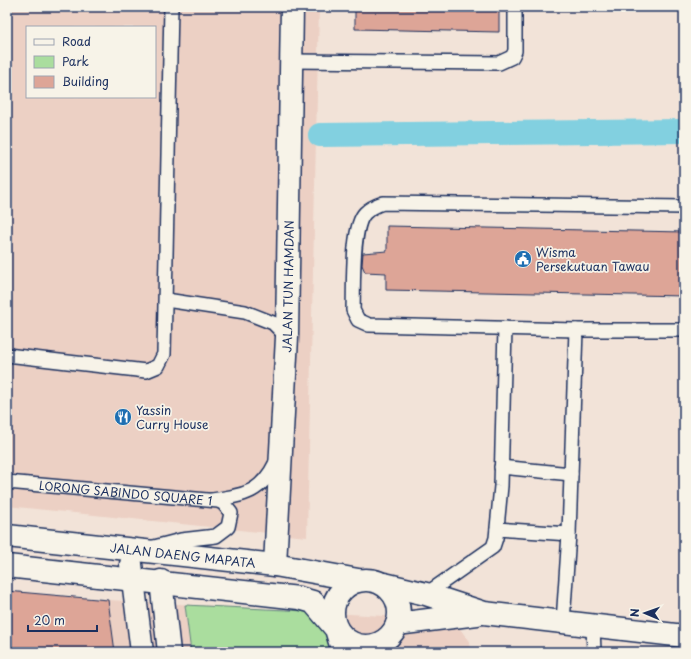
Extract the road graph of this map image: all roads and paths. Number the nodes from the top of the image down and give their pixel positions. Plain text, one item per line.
1 (171, 7) edge
2 (292, 7) edge
3 (515, 7) edge
4 (291, 61) junction
5 (684, 207) edge
6 (166, 300) junction
7 (505, 328) junction
8 (576, 330) junction
9 (684, 330) edge
10 (287, 337) junction
11 (7, 356) edge
12 (281, 453) junction
13 (502, 467) junction
14 (571, 474) junction
15 (7, 482) edge
16 (211, 500) junction
17 (497, 529) junction
18 (568, 534) junction
19 (7, 536) edge
20 (136, 549) junction
21 (275, 564) junction
22 (7, 566) edge
23 (133, 578) junction
24 (358, 580) junction
25 (161, 581) junction
26 (384, 584) junction
27 (426, 594) junction
28 (484, 613) junction
29 (563, 622) junction
30 (397, 624) junction
31 (593, 626) junction
32 (336, 629) junction
33 (684, 636) edge
34 (369, 649) edge
35 (142, 652) edge
36 (169, 652) edge
37 (343, 652) edge
38 (594, 652) edge

1 - 6 lane
2 - 4 street, JALAN TUN HAMDAN
3 - 4 lane
4 - 10 street, JALAN TUN HAMDAN
5 - 7 lane
6 - 10 lane
6 - 11 lane
7 - 8 lane
7 - 13 lane
8 - 9 lane
8 - 14 lane
10 - 12 street, JALAN TUN HAMDAN
12 - 16 lane
12 - 21 street, JALAN TUN HAMDAN
13 - 14 lane
13 - 17 lane
14 - 18 lane
15 - 16 lane, LORONG SABINDO SQUARE 1
16 - 20 lane, LORONG SABINDO SQUARE 1
17 - 18 lane
17 - 27 lane
18 - 29 lane
19 - 20 street, JALAN DAENG MAPATA
20 - 21 street, JALAN DAENG MAPATA
20 - 23 street
21 - 24 street, JALAN DAENG MAPATA
22 - 23 street
23 - 25 street
23 - 35 street
24 - 26 street
24 - 32 street
25 - 32 street
25 - 36 street
26 - 27 street
26 - 30 street
27 - 28 street
28 - 29 street
28 - 30 street
29 - 31 street
30 - 34 street
31 - 33 street
31 - 38 lane
32 - 34 street
32 - 37 street

